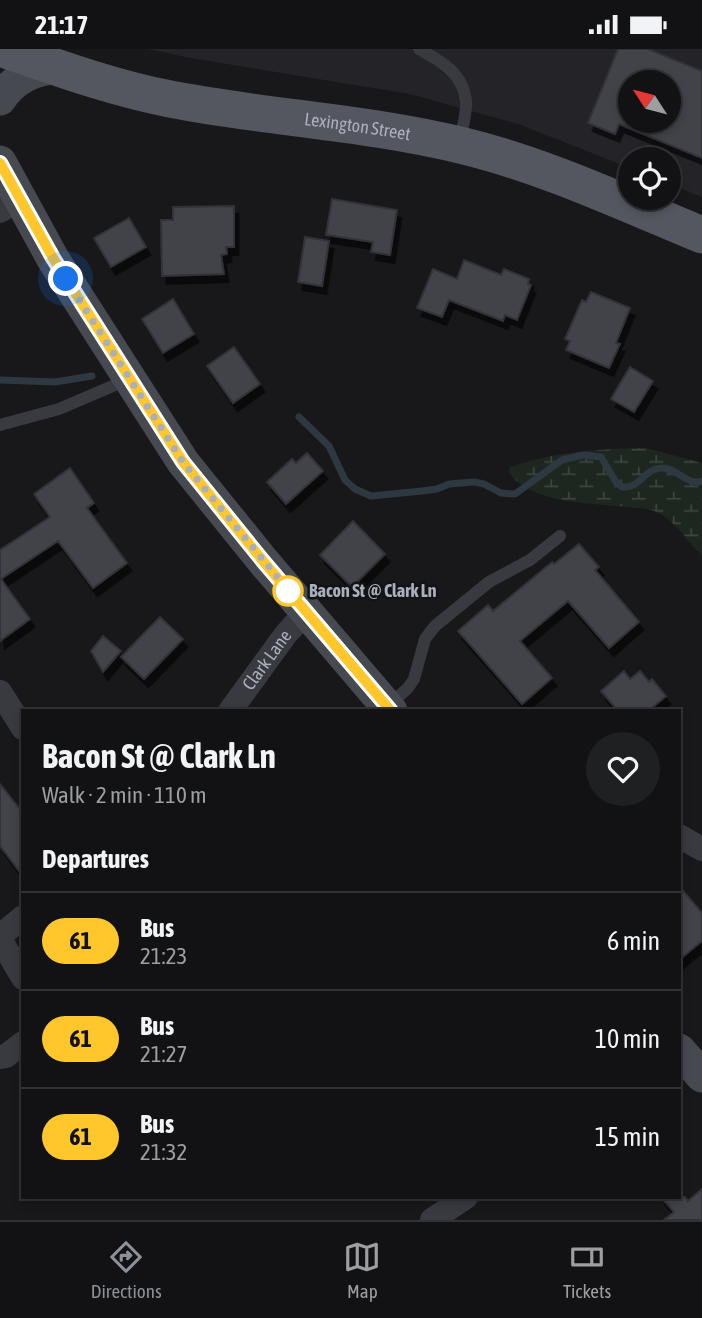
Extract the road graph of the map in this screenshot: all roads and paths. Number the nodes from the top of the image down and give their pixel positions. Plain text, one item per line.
1 (3, 49) edge
2 (419, 49) edge
3 (57, 67) junction
4 (0, 99) edge
5 (459, 145) junction
6 (0, 163) edge
7 (10, 205) edge
8 (702, 235) edge
9 (129, 379) junction
10 (0, 425) edge
11 (560, 536) dead end
12 (306, 612) junction
13 (0, 692) edge
14 (390, 708) edge
15 (231, 709) edge
16 (21, 725) edge
17 (681, 837) edge
18 (702, 849) edge
19 (21, 919) edge
20 (0, 938) edge
21 (21, 975) edge
22 (21, 1045) edge
23 (681, 1051) edge
24 (0, 1057) edge
25 (702, 1076) edge
26 (463, 1199) edge
27 (432, 1220) edge

1 - 3 main road, Lexington Street
2 - 5 lane
3 - 4 main road
3 - 5 main road, Lexington Street
5 - 8 main road, Lexington Street
6 - 7 main road
7 - 9 main road
9 - 10 lane
9 - 12 main road
11 - 14 lane
12 - 14 main road
12 - 15 street, Clark Lane
13 - 16 street
17 - 18 street
19 - 20 street
20 - 21 street
22 - 24 street
23 - 25 main road
26 - 27 street

